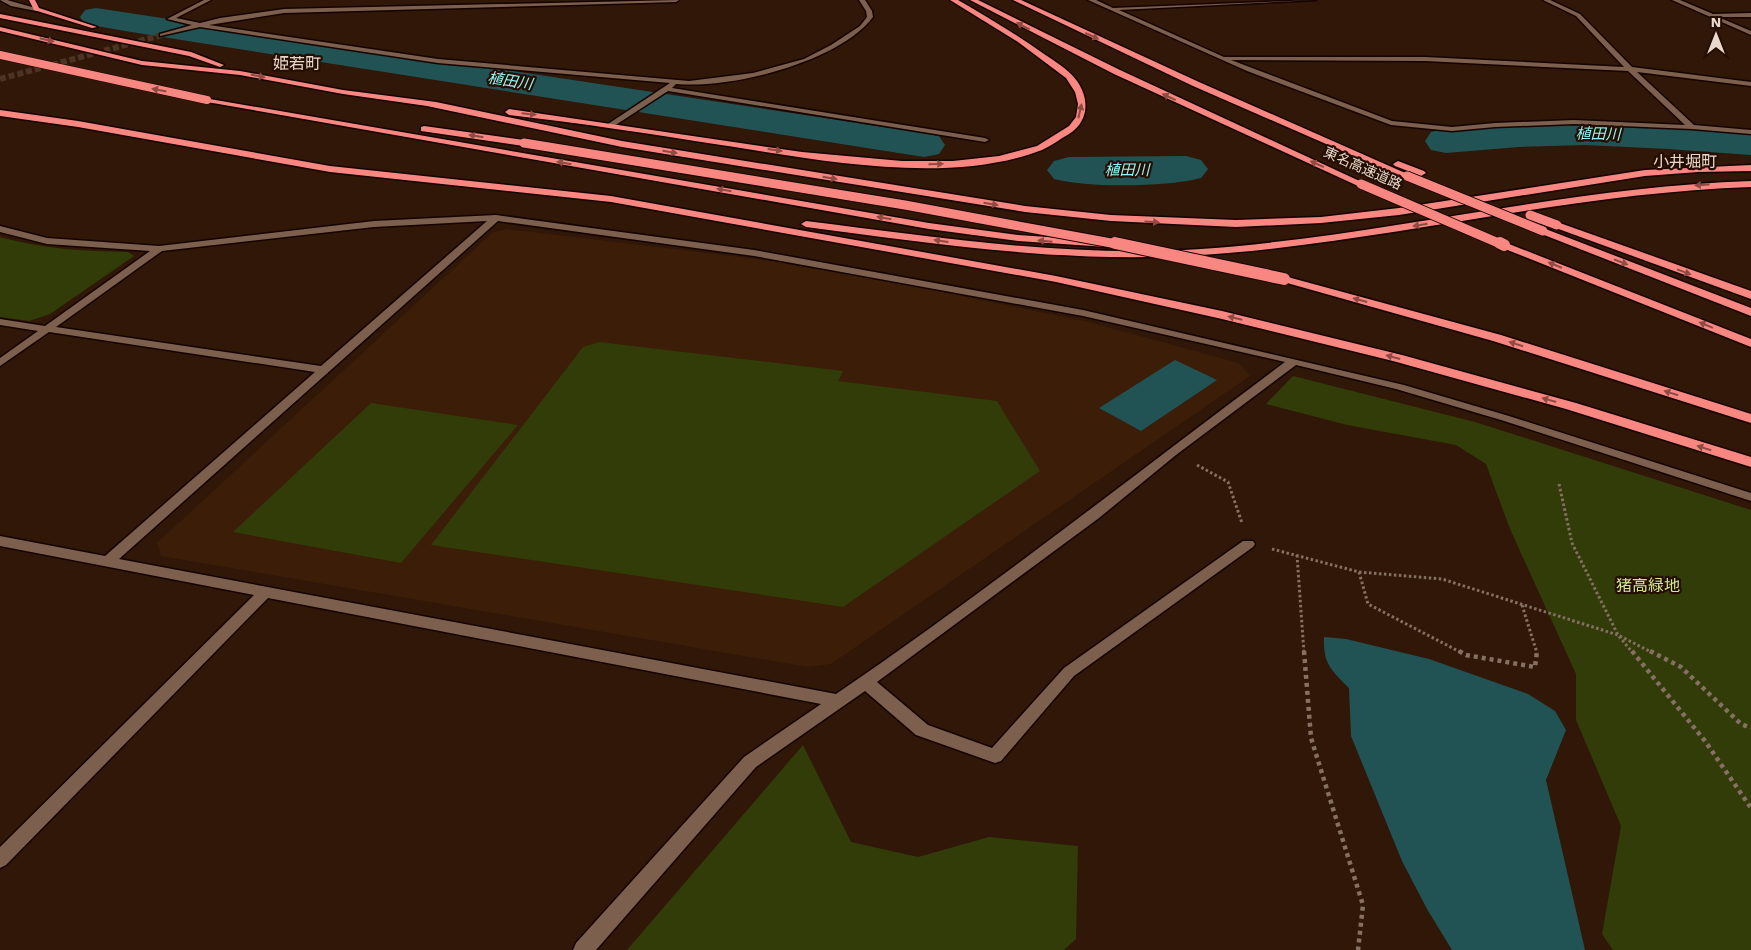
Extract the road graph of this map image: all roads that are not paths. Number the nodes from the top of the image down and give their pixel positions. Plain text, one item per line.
1 (3, 0) edge
2 (32, 0) edge
3 (208, 0) edge
4 (640, 0) edge
5 (676, 0) edge
6 (862, 0) edge
7 (953, 0) edge
8 (973, 0) edge
9 (1016, 0) edge
10 (1091, 0) edge
11 (1255, 0) edge
12 (1313, 0) edge
13 (1546, 0) edge
14 (1675, 0) edge
15 (1264, 2) junction
16 (36, 9) junction
17 (1112, 10) junction
18 (1712, 15) junction
19 (1751, 15) edge
20 (0, 16) edge
21 (200, 25) junction
22 (0, 29) edge
23 (1751, 33) edge
24 (162, 35) tunnel mouth
25 (166, 49) junction
26 (0, 55) edge
27 (1221, 58) junction
28 (1630, 69) junction
29 (240, 73) junction
30 (675, 83) junction
31 (1196, 84) junction
32 (1751, 84) edge
33 (666, 89) junction
34 (207, 100) junction
35 (428, 104) junction
36 (0, 113) edge
37 (612, 126) junction
38 (1692, 126) junction
39 (1751, 132) edge
40 (985, 140) dead end
41 (1751, 168) edge
42 (1751, 184) edge
43 (611, 199) junction
44 (496, 218) junction
45 (0, 229) edge
46 (1338, 237) junction
47 (159, 249) junction
48 (1751, 296) edge
49 (1751, 312) edge
50 (0, 322) edge
51 (45, 329) junction
52 (1751, 343) edge
53 (1294, 361) junction
54 (0, 363) edge
55 (324, 370) junction
56 (1751, 419) edge
57 (1751, 462) edge
58 (1751, 496) edge
59 (0, 541) edge
60 (1248, 544) road end
61 (108, 561) junction
62 (265, 592) junction
63 (866, 682) junction
64 (837, 701) junction
65 (0, 859) edge
66 (583, 950) edge

1 - 16 street
2 - 16 highway
3 - 21 street
4 - 5 street
4 - 21 street
6 - 30 street
37 -> 7 highway
52 -> 8 highway, 東名高速道路, bridge
9 -> 31 highway, 東名高速道路
10 - 17 street
11 - 15 street
12 - 15 street
13 - 28 street
14 - 18 street
15 - 17 street
16 - 25 highway
17 - 27 street
18 - 19 street
18 - 23 street
20 - 25 highway
21 - 24 street
21 - 30 street
22 -> 29 highway
25 - 29 highway
34 -> 26 highway, bridge
27 - 28 street
27 - 38 street
28 - 32 street
28 - 38 street
29 -> 35 highway
30 - 33 street
31 -> 48 highway, bridge
31 -> 49 highway, 東名高速道路, bridge
33 - 37 street
33 - 40 street
46 -> 34 highway
56 -> 34 highway, bridge
35 -> 37 highway
35 -> 41 highway
36 - 43 highway
38 - 39 street
42 -> 46 highway
46 -> 43 highway
57 -> 43 highway
44 - 47 street
44 - 53 street
44 - 55 street
45 - 47 street
47 - 51 street
50 - 51 street
51 - 54 street
51 - 55 street
53 - 58 street
53 - 63 street
55 - 61 street
59 - 61 street
60 - 63 street
61 - 62 street
62 - 64 street
62 - 65 street
63 - 64 street
64 - 66 street

